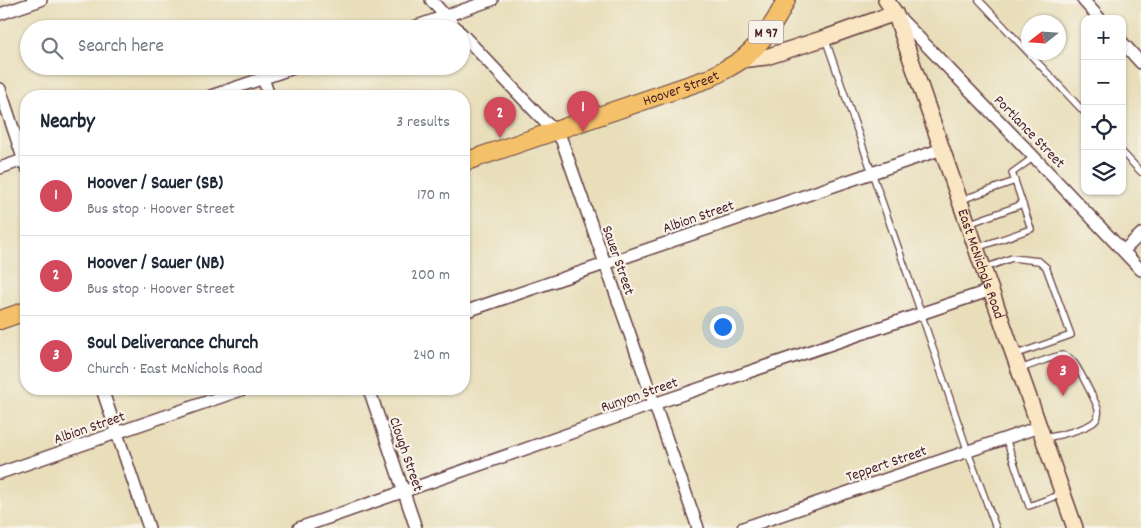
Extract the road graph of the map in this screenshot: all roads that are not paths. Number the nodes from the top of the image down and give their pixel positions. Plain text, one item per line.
1 (41, 0) edge
2 (431, 0) edge
3 (492, 0) edge
4 (786, 0) edge
5 (979, 0) edge
6 (1083, 0) edge
7 (891, 6) edge
8 (0, 14) edge
9 (1096, 15) edge
10 (446, 16) junction
11 (434, 20) edge
12 (449, 20) edge
13 (825, 38) junction
14 (470, 43) edge
15 (1126, 46) edge
16 (740, 60) junction
17 (1141, 63) edge
18 (272, 75) edge
19 (263, 78) junction
20 (0, 89) edge
21 (228, 90) edge
22 (268, 90) edge
23 (1081, 109) edge
24 (556, 131) junction
25 (20, 145) edge
26 (942, 148) junction
27 (1126, 156) edge
28 (1034, 157) junction
29 (470, 160) edge
30 (20, 163) edge
31 (0, 168) edge
32 (872, 172) junction
33 (1141, 172) edge
34 (1015, 181) junction
35 (960, 200) junction
36 (1022, 204) junction
37 (968, 224) junction
38 (1141, 234) edge
39 (976, 248) junction
40 (1123, 251) junction
41 (605, 263) junction
42 (983, 268) junction
43 (1141, 270) edge
44 (991, 290) junction
45 (470, 310) edge
46 (20, 313) edge
47 (921, 314) junction
48 (0, 320) edge
49 (1016, 362) junction
50 (104, 395) edge
51 (227, 395) edge
52 (371, 395) edge
53 (654, 404) junction
54 (117, 433) junction
55 (1041, 433) junction
56 (1006, 439) junction
57 (968, 452) junction
58 (0, 473) edge
59 (404, 491) junction
60 (1063, 494) junction
61 (149, 528) edge
62 (298, 528) edge
63 (416, 528) edge
64 (698, 528) edge
65 (743, 528) edge
66 (996, 528) edge
67 (1075, 528) edge

1 - 8 street
2 - 10 street
3 - 10 street
4 - 16 main road, M 97
5 - 23 lane
6 - 9 street
7 - 13 street, Hoover Street
7 - 26 street, East McNichols Road
7 - 28 street, Portlance Street
10 - 11 street
10 - 12 street
13 - 16 street, Hoover Street
13 - 32 lane
14 - 24 street, Sauer Street
15 - 17 street
16 - 24 main road, Hoover Street / M 97
18 - 19 street
19 - 21 street
19 - 22 street
20 - 25 street
24 - 29 main road, Hoover Street / M 97
24 - 41 street, Sauer Street
26 - 32 street, Albion Street
26 - 35 street, East McNichols Road
27 - 33 lane
28 - 34 lane
28 - 40 street, Portlance Street
30 - 31 street
32 - 41 street, Albion Street
32 - 47 lane
34 - 35 lane
34 - 36 lane
35 - 37 street, East McNichols Road
36 - 37 lane
36 - 39 lane
37 - 39 street, East McNichols Road
38 - 40 street
39 - 42 street, East McNichols Road
40 - 43 street, Portlance Street
41 - 45 street, Albion Street
41 - 53 street, Sauer Street
42 - 44 street, East McNichols Road
42 - 49 lane
44 - 47 street, Runyon Street
44 - 49 street, East McNichols Road
46 - 48 main road
47 - 53 street, Runyon Street
47 - 57 lane
49 - 55 street, East McNichols Road
49 - 55 lane
50 - 54 street
51 - 54 street, Albion Street
52 - 59 street, Clough Street
53 - 59 street, Runyon Street
53 - 64 street, Sauer Street
54 - 58 street, Albion Street
54 - 61 street
55 - 56 street, Teppert Street
55 - 60 street, East McNichols Road
56 - 57 street, Teppert Street
56 - 60 lane
57 - 65 street, Teppert Street
57 - 66 lane
59 - 62 street, Runyon Street
59 - 63 street, Clough Street
60 - 67 street, East McNichols Road

